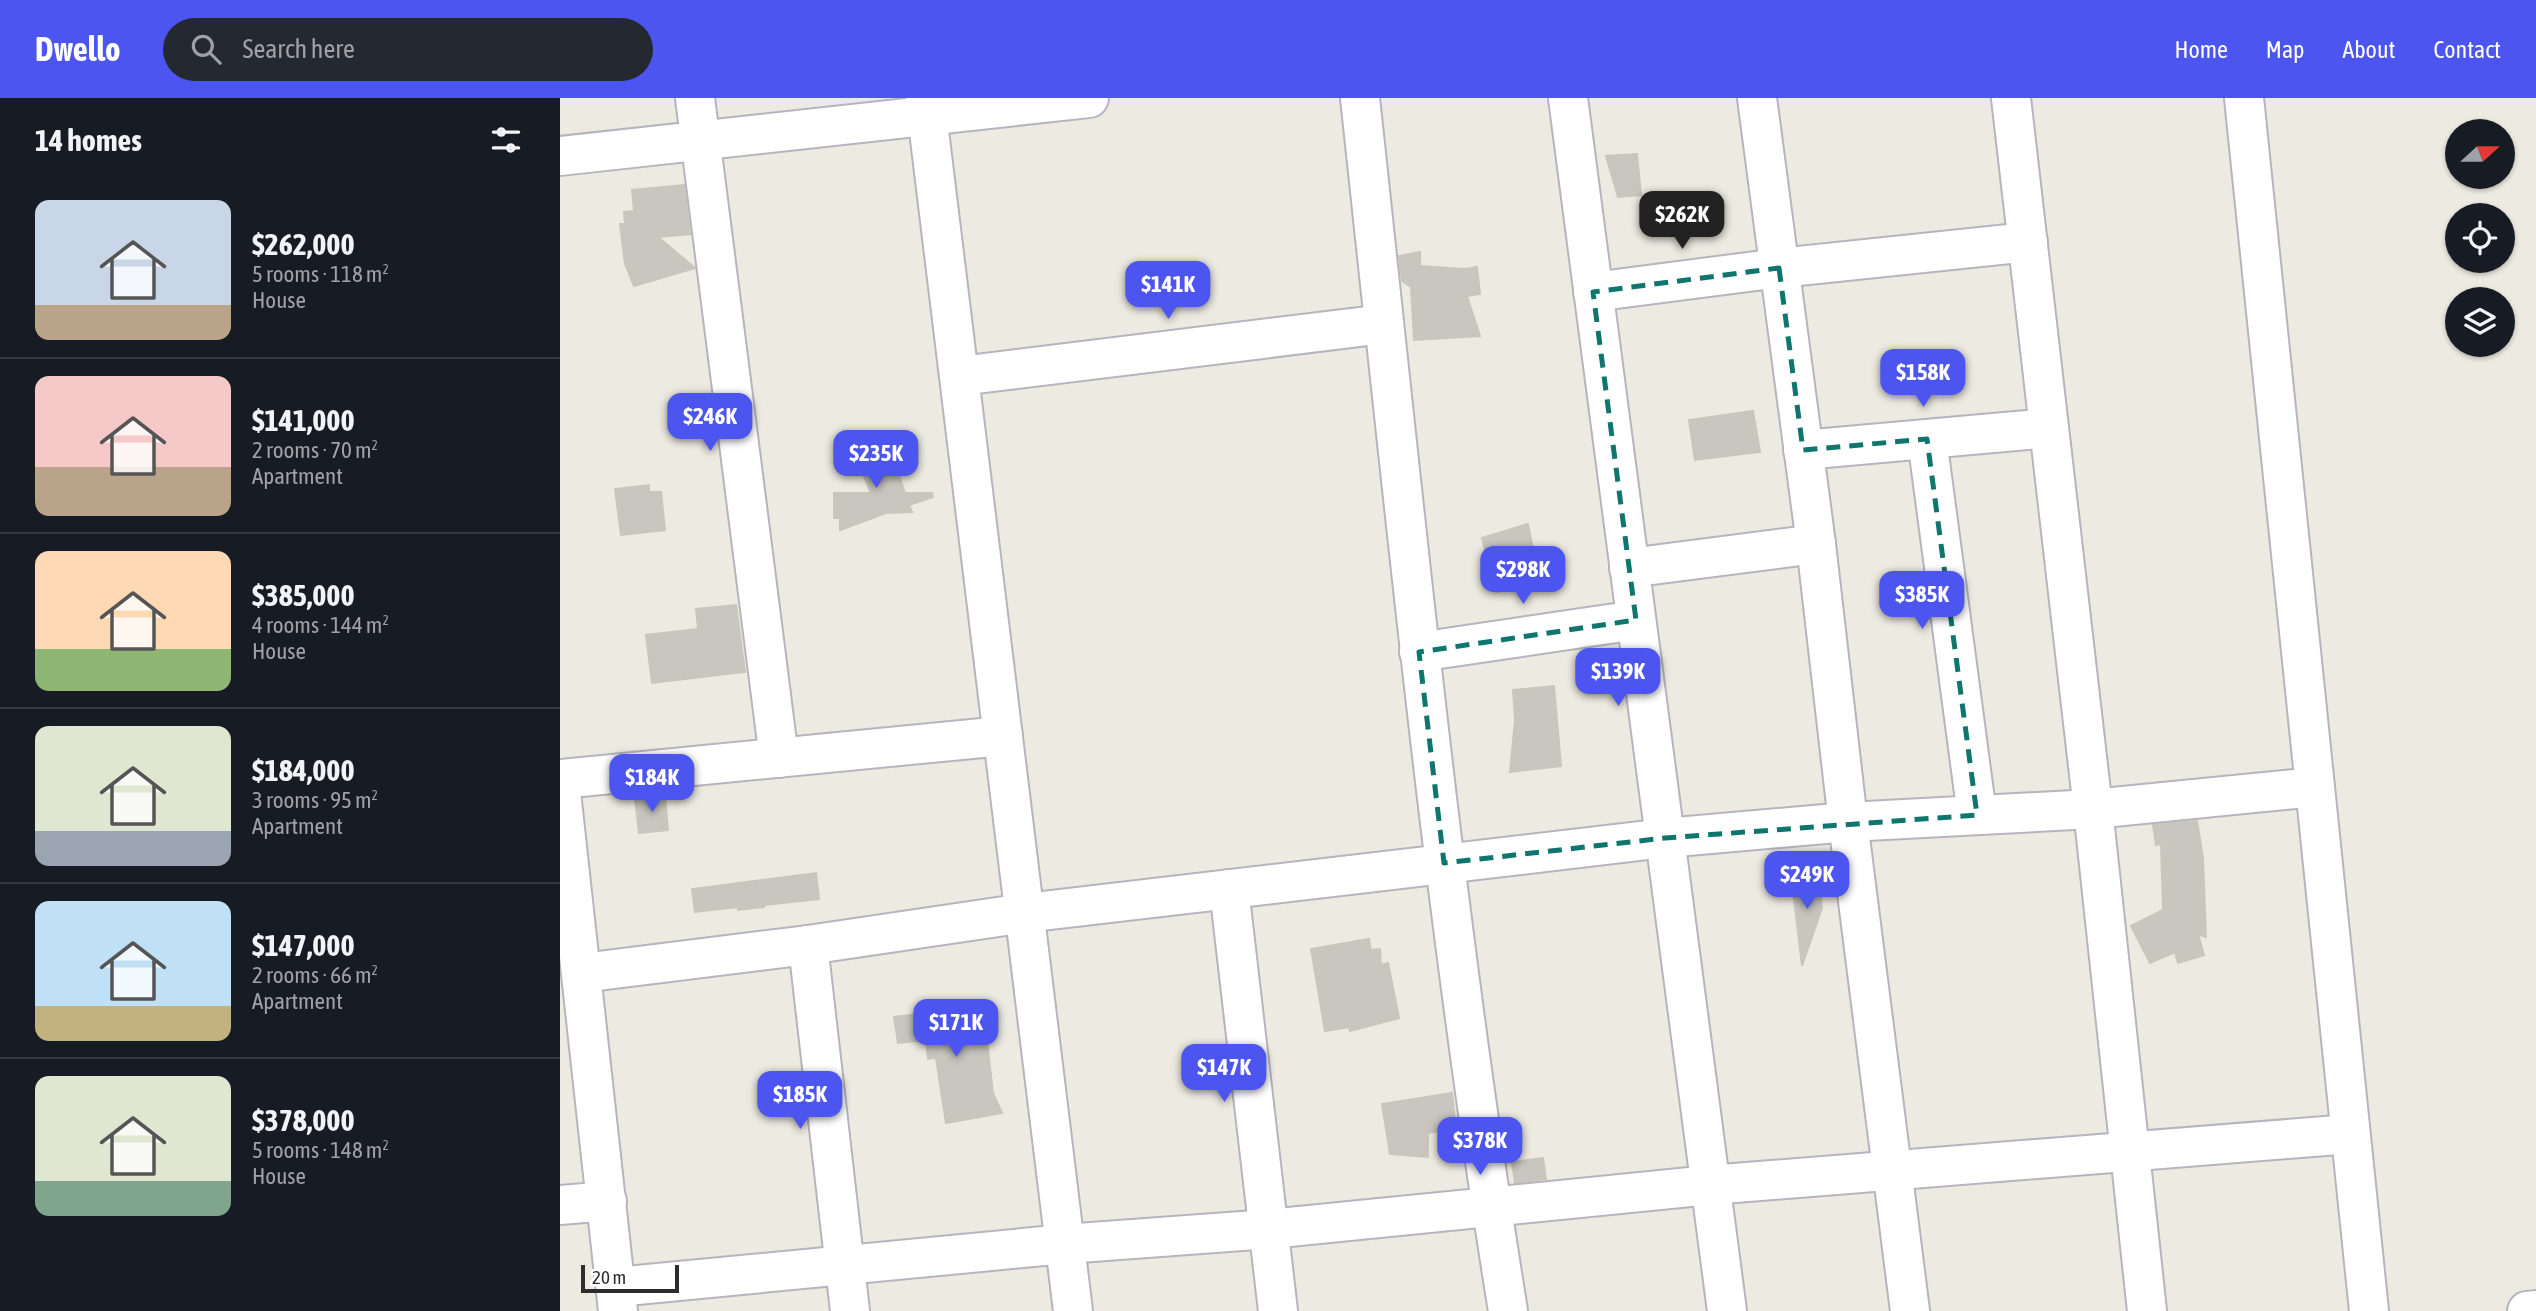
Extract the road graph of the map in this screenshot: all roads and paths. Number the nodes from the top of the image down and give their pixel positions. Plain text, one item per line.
1 (695, 98) edge
2 (1089, 98) edge
3 (1360, 98) edge
4 (1568, 98) edge
5 (1757, 98) edge
6 (2011, 98) edge
7 (2244, 98) edge
8 (927, 106) edge
9 (700, 140) junction
10 (560, 156) edge
11 (2028, 242) junction
12 (1779, 268) junction
13 (1593, 292) junction
14 (1384, 324) junction
15 (960, 376) junction
16 (2049, 428) junction
17 (1927, 439) junction
18 (1803, 450) junction
19 (1816, 544) junction
20 (1629, 568) junction
21 (1636, 620) junction
22 (1419, 652) junction
23 (1003, 736) junction
24 (779, 758) junction
25 (560, 781) edge
26 (2315, 787) junction
27 (2093, 809) junction
28 (1977, 815) junction
29 (1848, 822) junction
30 (1665, 838) junction
31 (1444, 863) junction
32 (1229, 890) junction
33 (1025, 914) junction
34 (808, 945) junction
35 (582, 973) junction
36 (575, 1050) edge
37 (2350, 1134) junction
38 (2130, 1152) junction
39 (1893, 1172) junction
40 (1710, 1185) junction
41 (607, 1201) junction
42 (560, 1205) edge
43 (1491, 1206) junction
44 (1269, 1229) junction
45 (1065, 1244) junction
46 (845, 1267) junction
47 (617, 1299) edge
48 (2536, 1310) edge
49 (850, 1311) edge
50 (1073, 1311) edge
51 (1278, 1311) edge
52 (1508, 1311) edge
53 (1727, 1311) edge
54 (1910, 1311) edge
55 (2147, 1311) edge
56 (2369, 1311) edge
57 (2527, 1311) edge

1 - 9 street
2 - 8 street
3 - 14 street
4 - 13 street
5 - 12 street
6 - 11 street
7 - 26 street
8 - 9 street
8 - 15 street
9 - 10 street
9 - 24 street
11 - 12 street
11 - 16 street
12 - 13 street
12 - 18 street
13 - 20 street
14 - 15 street
14 - 22 street
15 - 23 street
16 - 17 street
16 - 27 street
17 - 18 street
17 - 28 street
18 - 19 street
19 - 20 street
19 - 29 street
20 - 21 street
21 - 22 street
21 - 30 street
22 - 31 street
23 - 24 street
23 - 33 street
24 - 25 street
25 - 35 street
26 - 27 street
26 - 37 street
27 - 28 street
27 - 38 street
28 - 29 street
29 - 30 street
29 - 39 street
30 - 31 street
30 - 40 street
31 - 32 street
31 - 43 street
32 - 33 street
32 - 44 street
33 - 34 street
33 - 45 street
34 - 35 street
34 - 46 street
35 - 36 street
36 - 41 street
37 - 38 street
37 - 56 street
38 - 39 street
38 - 55 street
39 - 40 street
39 - 54 street
40 - 43 street
40 - 53 street
41 - 42 street
41 - 47 street
43 - 44 street
43 - 52 street
44 - 45 street
44 - 51 street
45 - 46 street
45 - 50 street
46 - 47 street
46 - 49 street
48 - 57 street

